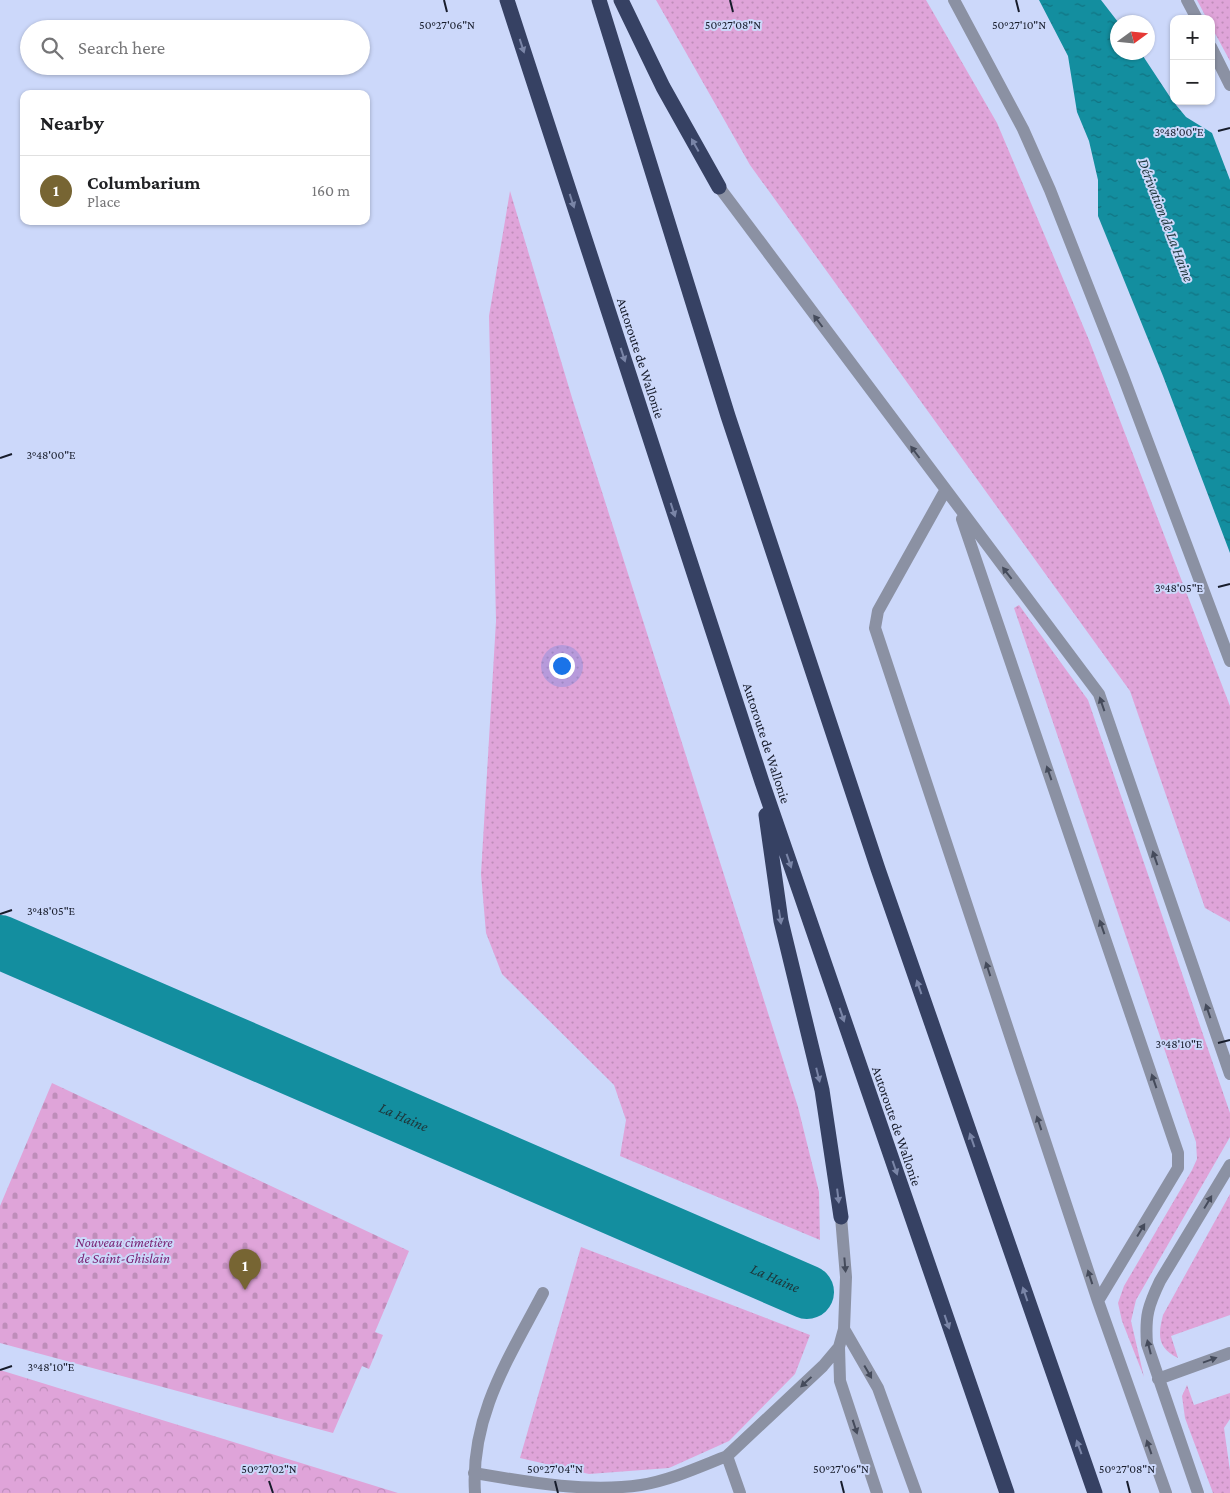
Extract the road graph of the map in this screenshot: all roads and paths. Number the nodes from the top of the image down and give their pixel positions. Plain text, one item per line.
1 (506, 0) edge
2 (599, 0) edge
3 (621, 0) edge
4 (954, 0) edge
5 (1187, 0) edge
6 (1195, 15) edge
7 (1215, 54) edge
8 (1230, 86) edge
9 (719, 188) joint
10 (945, 491) junction
11 (958, 509) junction
12 (1230, 661) edge
13 (762, 782) junction
14 (1230, 1074) edge
15 (1230, 1165) edge
16 (841, 1217) joint
17 (544, 1293) dead end
18 (1098, 1302) junction
19 (844, 1329) junction
20 (839, 1347) junction
21 (1230, 1353) edge
22 (1158, 1379) junction
23 (727, 1456) junction
24 (474, 1473) junction
25 (475, 1493) edge
26 (740, 1493) edge
27 (877, 1493) edge
28 (916, 1493) edge
29 (1007, 1493) edge
30 (1095, 1493) edge
31 (1166, 1493) edge
32 (1198, 1493) edge

1 -> 13 highway, Autoroute de Wallonie
30 -> 2 highway
9 -> 3 highway
4 - 12 street
5 - 6 street
7 - 8 street
10 -> 9 street
10 - 11 street
18 -> 10 street
14 -> 11 street
18 -> 11 street
13 -> 16 highway
13 -> 29 highway, Autoroute de Wallonie
22 -> 15 street
16 -> 19 street
17 - 24 street
31 -> 18 street
19 - 20 street
19 -> 28 street
20 -> 23 street
20 -> 27 street
22 -> 21 street
22 - 32 street
23 - 24 street
23 - 26 street
24 - 25 street

